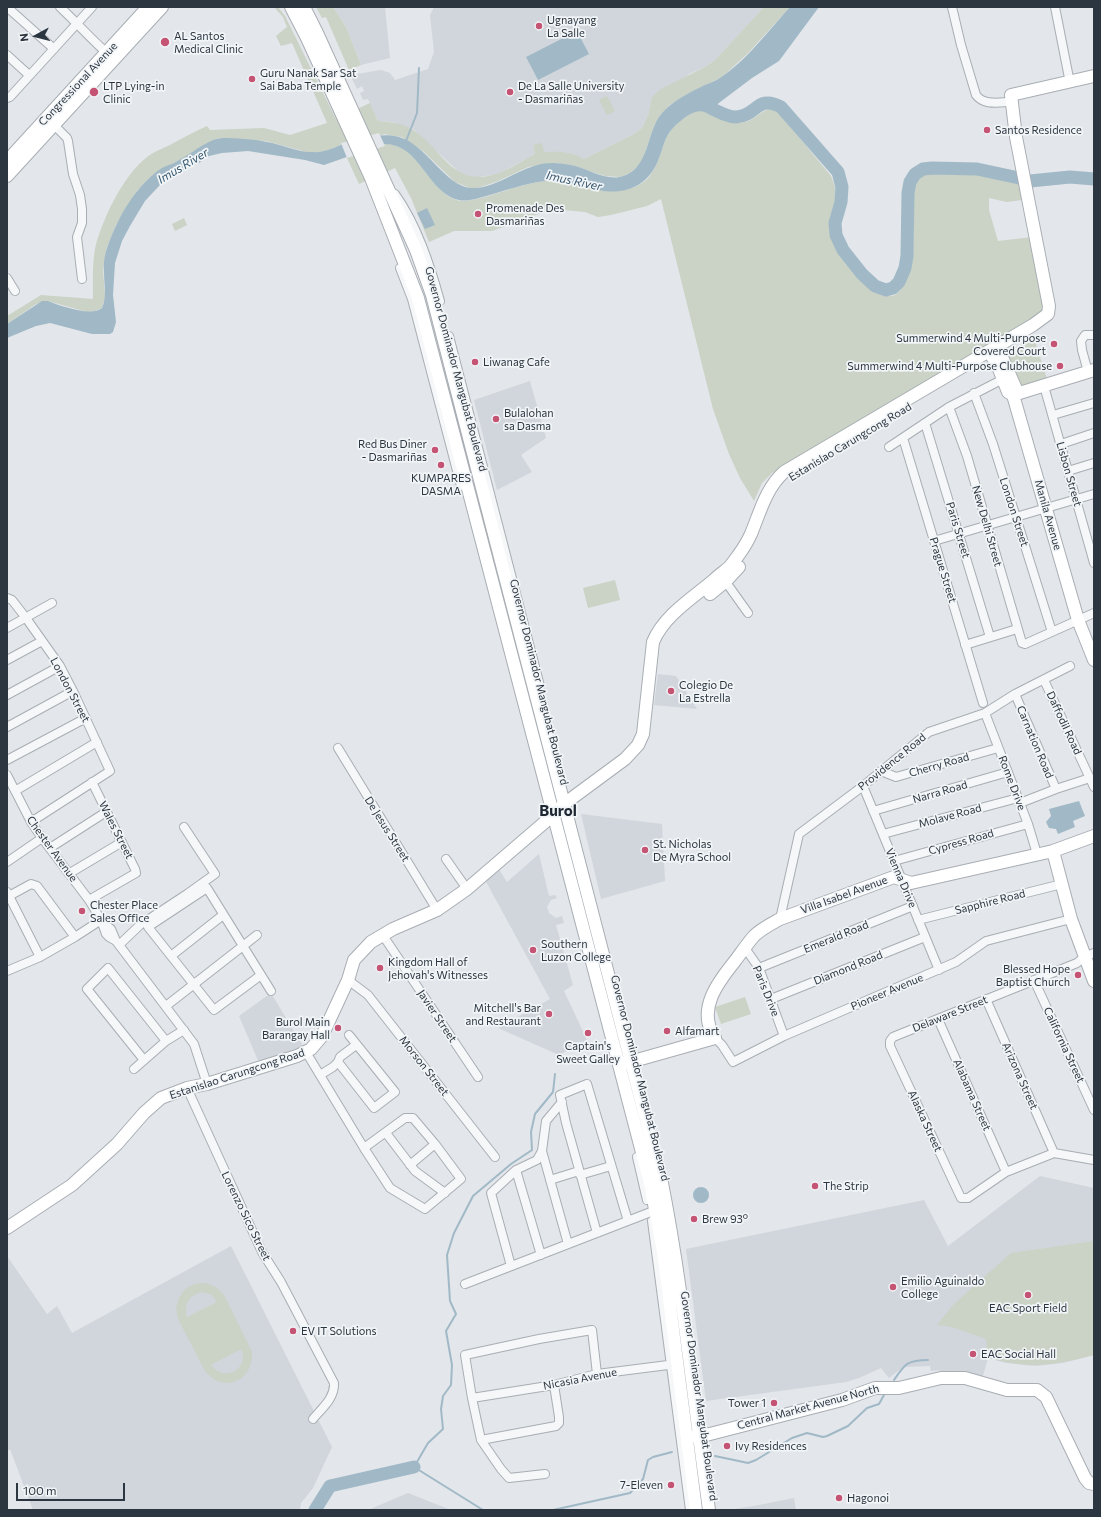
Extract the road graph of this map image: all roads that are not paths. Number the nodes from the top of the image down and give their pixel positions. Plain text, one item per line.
1 (7, 7) edge
2 (60, 7) edge
3 (92, 7) edge
4 (148, 7) edge
5 (162, 7) edge
6 (291, 7) edge
7 (304, 7) edge
8 (952, 7) edge
9 (1055, 7) edge
10 (78, 24) junction
11 (54, 49) junction
12 (112, 54) junction
13 (7, 55) edge
14 (29, 75) junction
15 (1094, 76) edge
16 (1094, 82) edge
17 (1070, 83) junction
18 (7, 98) edge
19 (1011, 98) junction
20 (348, 114) junction
21 (54, 125) junction
22 (12, 156) edge
23 (7, 176) edge
24 (376, 176) junction
25 (7, 278) edge
26 (82, 279) dead end
27 (15, 291) dead end
28 (1094, 335) edge
29 (995, 352) junction
30 (1091, 371) edge
31 (1007, 376) junction
32 (1044, 386) junction
33 (974, 393) junction
34 (1013, 395) junction
35 (1094, 403) edge
36 (949, 407) junction
37 (1053, 415) junction
38 (925, 423) junction
39 (1094, 433) edge
40 (903, 438) junction
41 (1061, 444) junction
42 (890, 447) dead end
43 (1094, 463) edge
44 (1068, 470) junction
45 (1094, 494) edge
46 (1076, 499) junction
47 (1046, 508) junction
48 (1016, 517) junction
49 (987, 525) junction
50 (958, 534) junction
51 (934, 541) junction
52 (1094, 563) edge
53 (723, 578) junction
54 (7, 598) edge
55 (52, 603) dead end
56 (748, 613) dead end
57 (1094, 613) edge
58 (26, 618) junction
59 (1078, 620) junction
60 (7, 628) edge
61 (1017, 629) junction
62 (1052, 632) junction
63 (990, 637) junction
64 (42, 641) junction
65 (965, 645) junction
66 (1093, 657) edge
67 (526, 658) junction
68 (7, 660) edge
69 (514, 662) junction
70 (60, 666) junction
71 (1070, 666) dead end
72 (1044, 680) junction
73 (74, 691) junction
74 (1015, 694) junction
75 (7, 695) edge
76 (983, 702) dead end
77 (985, 713) junction
78 (86, 718) junction
79 (7, 727) edge
80 (97, 742) junction
81 (338, 748) dead end
82 (998, 748) junction
83 (7, 760) edge
84 (882, 771) junction
85 (1008, 772) junction
86 (7, 775) edge
87 (1090, 778) junction
88 (92, 782) junction
89 (863, 786) junction
90 (1094, 788) edge
91 (1056, 789) junction
92 (15, 791) junction
93 (1019, 801) junction
94 (567, 805) junction
95 (873, 811) junction
96 (106, 812) junction
97 (552, 816) junction
98 (31, 822) junction
99 (1028, 824) junction
100 (184, 827) dead end
101 (883, 834) junction
102 (1094, 836) edge
103 (42, 838) junction
104 (122, 842) junction
105 (50, 848) junction
106 (1053, 851) junction
107 (1037, 854) junction
108 (446, 859) dead end
109 (894, 861) junction
110 (7, 862) edge
111 (70, 873) junction
112 (902, 880) junction
113 (1062, 884) junction
114 (467, 889) junction
115 (8, 894) edge
116 (89, 900) junction
117 (913, 906) junction
118 (437, 910) junction
119 (223, 915) junction
120 (780, 919) junction
121 (1071, 919) junction
122 (101, 920) junction
123 (918, 920) junction
124 (382, 934) junction
125 (257, 935) dead end
126 (75, 937) junction
127 (925, 937) junction
128 (118, 943) junction
129 (243, 945) junction
130 (745, 948) junction
131 (1086, 952) edge
132 (171, 956) junction
133 (40, 957) junction
134 (8, 968) edge
135 (759, 968) junction
136 (939, 970) junction
137 (261, 975) junction
138 (348, 980) junction
139 (1034, 980) junction
140 (1094, 981) edge
141 (194, 984) junction
142 (271, 991) dead end
143 (770, 999) junction
144 (986, 1000) junction
145 (166, 1006) junction
146 (938, 1019) junction
147 (184, 1030) junction
148 (349, 1035) dead end
149 (713, 1036) junction
150 (784, 1036) junction
151 (892, 1037) joint
152 (166, 1041) junction
153 (356, 1045) junction
154 (306, 1052) junction
155 (144, 1060) junction
156 (630, 1060) junction
157 (338, 1062) junction
158 (134, 1069) dead end
159 (320, 1075) junction
160 (478, 1077) dead end
161 (207, 1084) junction
162 (187, 1088) junction
163 (562, 1102) junction
164 (1094, 1110) edge
165 (386, 1133) junction
166 (435, 1144) junction
167 (364, 1148) junction
168 (542, 1151) junction
169 (1054, 1153) junction
170 (495, 1156) dead end
171 (1094, 1160) edge
172 (410, 1165) junction
173 (611, 1166) junction
174 (516, 1170) junction
175 (1006, 1172) junction
176 (580, 1173) junction
177 (550, 1180) junction
178 (661, 1191) junction
179 (445, 1193) junction
180 (653, 1211) junction
181 (628, 1221) junction
182 (7, 1228) edge
183 (597, 1233) junction
184 (568, 1244) junction
185 (668, 1250) junction
186 (541, 1255) junction
187 (511, 1266) junction
188 (466, 1284) dead end
189 (679, 1363) junction
190 (597, 1374) junction
191 (554, 1385) junction
192 (472, 1398) junction
193 (313, 1419) dead end
194 (692, 1437) junction
195 (481, 1440) junction
196 (544, 1474) dead end
197 (1094, 1484) edge
198 (690, 1510) edge
199 (696, 1510) edge
200 (709, 1510) edge
201 (714, 1510) edge

1 - 11 street
2 - 10 street
3 - 10 street
4 - 12 street, Congressional Avenue
5 - 12 street, Congressional Avenue
6 - 20 street, Governor Dominador Mangubat Boulevard
7 - 20 street, Governor Dominador Mangubat Boulevard
8 - 19 street
9 - 17 street
10 - 11 street
10 - 12 street
11 - 14 street
12 - 21 street, Congressional Avenue
12 - 22 street, Congressional Avenue
13 - 14 street
14 - 18 street
15 - 17 street
16 - 19 street
17 - 19 street
19 - 29 street, Estanislao Carungcong Road
20 - 24 street, Governor Dominador Mangubat Boulevard
21 - 22 street, Congressional Avenue
21 - 26 street
22 - 23 street, Congressional Avenue
24 - 67 street, Governor Dominador Mangubat Boulevard
24 - 69 street, Governor Dominador Mangubat Boulevard
24 - 94 street, Governor Dominador Mangubat Boulevard
24 - 97 street, Governor Dominador Mangubat Boulevard
25 - 27 street
28 - 30 street
29 - 31 street, Manila Avenue
29 - 53 street, Estanislao Carungcong Road
30 - 32 street
31 - 33 street
31 - 34 street, Manila Avenue
32 - 34 street
32 - 37 street, Lisbon Street
33 - 36 street
33 - 48 street, London Street
34 - 47 street, Manila Avenue
35 - 37 street
36 - 38 street
36 - 49 street, New Delhi Street
37 - 41 street, Lisbon Street
38 - 40 street
38 - 50 street, Paris Street
39 - 41 street
40 - 42 street
40 - 51 street, Prague Street
41 - 44 street, Lisbon Street
43 - 44 street
44 - 46 street, Lisbon Street
45 - 46 street
46 - 47 street
46 - 52 street, Lisbon Street
47 - 48 street
47 - 59 street, Manila Avenue
48 - 49 street
48 - 62 street, London Street
49 - 50 street
49 - 61 street, New Delhi Street
50 - 51 street
50 - 63 street, Paris Street
51 - 65 street, Prague Street
53 - 56 street
53 - 94 street, Estanislao Carungcong Road
54 - 58 street, London Street
55 - 58 street
57 - 59 street
58 - 60 street
58 - 64 street, London Street
59 - 62 street
59 - 66 street, Manila Avenue
61 - 62 street, New Delhi Street
61 - 63 street
63 - 65 street
64 - 68 street
64 - 70 street, London Street
65 - 76 street, Prague Street
67 - 69 street
67 - 94 street, Governor Dominador Mangubat Boulevard
69 - 97 street, Governor Dominador Mangubat Boulevard
70 - 73 street, London Street
70 - 75 street
71 - 72 street, Providence Road
72 - 74 street, Providence Road
72 - 87 street, Daffodil Road
73 - 78 street, London Street
73 - 79 street
74 - 77 street, Providence Road
74 - 91 street, Carnation Road
77 - 82 street, Rome Drive
77 - 84 street, Providence Road
78 - 80 street, London Street
78 - 83 street
80 - 88 street, London Street
80 - 92 street
81 - 118 street, De Jesus Street
82 - 84 street, Cherry Road
82 - 85 street, Rome Drive
84 - 89 street, Providence Road
85 - 93 street, Rome Drive
85 - 95 street, Narra Road
86 - 92 street, Chester Avenue
87 - 90 street, Daffodil Road
87 - 91 street, Molave Road
88 - 96 street, Wales Street
88 - 98 street
89 - 95 street, Vienna Drive
89 - 120 street, Providence Road
91 - 93 street, Molave Road
92 - 98 street, Chester Avenue
93 - 99 street, Rome Drive
93 - 101 street, Molave Road
94 - 97 street, Estanislao Carungcong Road
94 - 156 street, Governor Dominador Mangubat Boulevard
95 - 101 street, Vienna Drive
96 - 104 street, Wales Street
96 - 105 street
97 - 114 street, Estanislao Carungcong Road
97 - 156 street, Governor Dominador Mangubat Boulevard
97 - 180 street, Governor Dominador Mangubat Boulevard
98 - 103 street, Chester Avenue
99 - 107 street, Rome Drive
99 - 109 street, Cypress Road
100 - 128 street
101 - 109 street, Vienna Drive
102 - 106 street, Villa Isabel Avenue
103 - 105 street, Chester Avenue
103 - 110 street
104 - 111 street
104 - 116 street, Wales Street
105 - 111 street, Chester Avenue
106 - 107 street, Villa Isabel Avenue
106 - 113 street
107 - 112 street, Villa Isabel Avenue
108 - 114 street
109 - 112 street, Vienna Drive
111 - 116 street, Chester Avenue
112 - 117 street, Vienna Drive
112 - 120 street, Villa Isabel Avenue
113 - 121 street
113 - 123 street, Sapphire Road
114 - 118 street, Estanislao Carungcong Road
115 - 126 street
115 - 133 street
116 - 122 street, Chester Avenue
117 - 123 street, Vienna Drive
117 - 135 street, Emerald Road
118 - 124 street, Estanislao Carungcong Road
119 - 129 street
119 - 132 street
119 - 132 street
120 - 130 street, Villa Isabel Avenue
121 - 131 street
121 - 136 street, Pioneer Avenue
122 - 126 street
122 - 128 street, Chester Avenue
123 - 127 street, Vienna Drive
124 - 138 street, Estanislao Carungcong Road
124 - 160 street, Javier Street
125 - 129 street
126 - 133 street
127 - 136 street, Vienna Drive
127 - 143 street, Diamond Road
128 - 145 street, Chester Avenue
129 - 137 street
129 - 141 street
130 - 135 street, Paris Drive
130 - 149 street, Villa Isabel Avenue
131 - 139 street, Delaware Street
131 - 140 street
132 - 141 street
133 - 134 street
135 - 143 street, Paris Drive
136 - 150 street, Pioneer Avenue
137 - 141 street
137 - 142 street
138 - 154 street, Estanislao Carungcong Road
138 - 170 street, Morson Street
139 - 144 street, Delaware Street
139 - 164 street, California Street
141 - 145 street
143 - 150 street, Paris Drive
144 - 146 street, Delaware Street
144 - 169 street, Arizona Street
145 - 147 street, Chester Avenue
146 - 151 street, Delaware Street
146 - 175 street, Alabama Street
147 - 152 street
147 - 161 street, Chester Avenue
148 - 153 street
149 - 150 street, Pioneer Avenue
149 - 156 street
151 - 175 street, Alaska Street
152 - 155 street
152 - 155 street
153 - 157 street
153 - 157 street
154 - 159 street
154 - 161 street, Estanislao Carungcong Road
155 - 158 street
156 - 178 street, Governor Dominador Mangubat Boulevard
156 - 178 street, Governor Dominador Mangubat Boulevard
157 - 159 street
159 - 167 street
161 - 162 street, Estanislao Carungcong Road
162 - 182 street, Estanislao Carungcong Road
162 - 193 street, Lorenzo Sico Street
163 - 168 street
163 - 173 street
163 - 176 street
165 - 166 street
165 - 167 street
165 - 172 street
166 - 172 street
166 - 179 street
167 - 179 street
168 - 174 street
168 - 177 street
169 - 171 street
169 - 175 street
172 - 179 street
173 - 176 street
173 - 181 street
174 - 186 street
174 - 187 street
176 - 177 street
176 - 183 street
177 - 184 street
178 - 180 street, Governor Dominador Mangubat Boulevard
178 - 185 street, Governor Dominador Mangubat Boulevard
178 - 194 street, Governor Dominador Mangubat Boulevard
180 - 181 street
180 - 185 street, Governor Dominador Mangubat Boulevard
180 - 189 street, Governor Dominador Mangubat Boulevard
181 - 183 street
183 - 184 street
184 - 186 street
185 - 189 street, Governor Dominador Mangubat Boulevard
186 - 187 street
187 - 188 street
189 - 190 street, Nicasia Avenue
189 - 194 street, Governor Dominador Mangubat Boulevard
189 - 194 street, Governor Dominador Mangubat Boulevard
190 - 191 street, Nicasia Avenue
190 - 192 street
191 - 192 street, Nicasia Avenue
191 - 195 street
192 - 195 street
194 - 197 street, Central Market Avenue North
194 - 198 street, Governor Dominador Mangubat Boulevard
194 - 199 street, Governor Dominador Mangubat Boulevard
194 - 200 street, Governor Dominador Mangubat Boulevard
194 - 201 street, Governor Dominador Mangubat Boulevard
195 - 196 street

